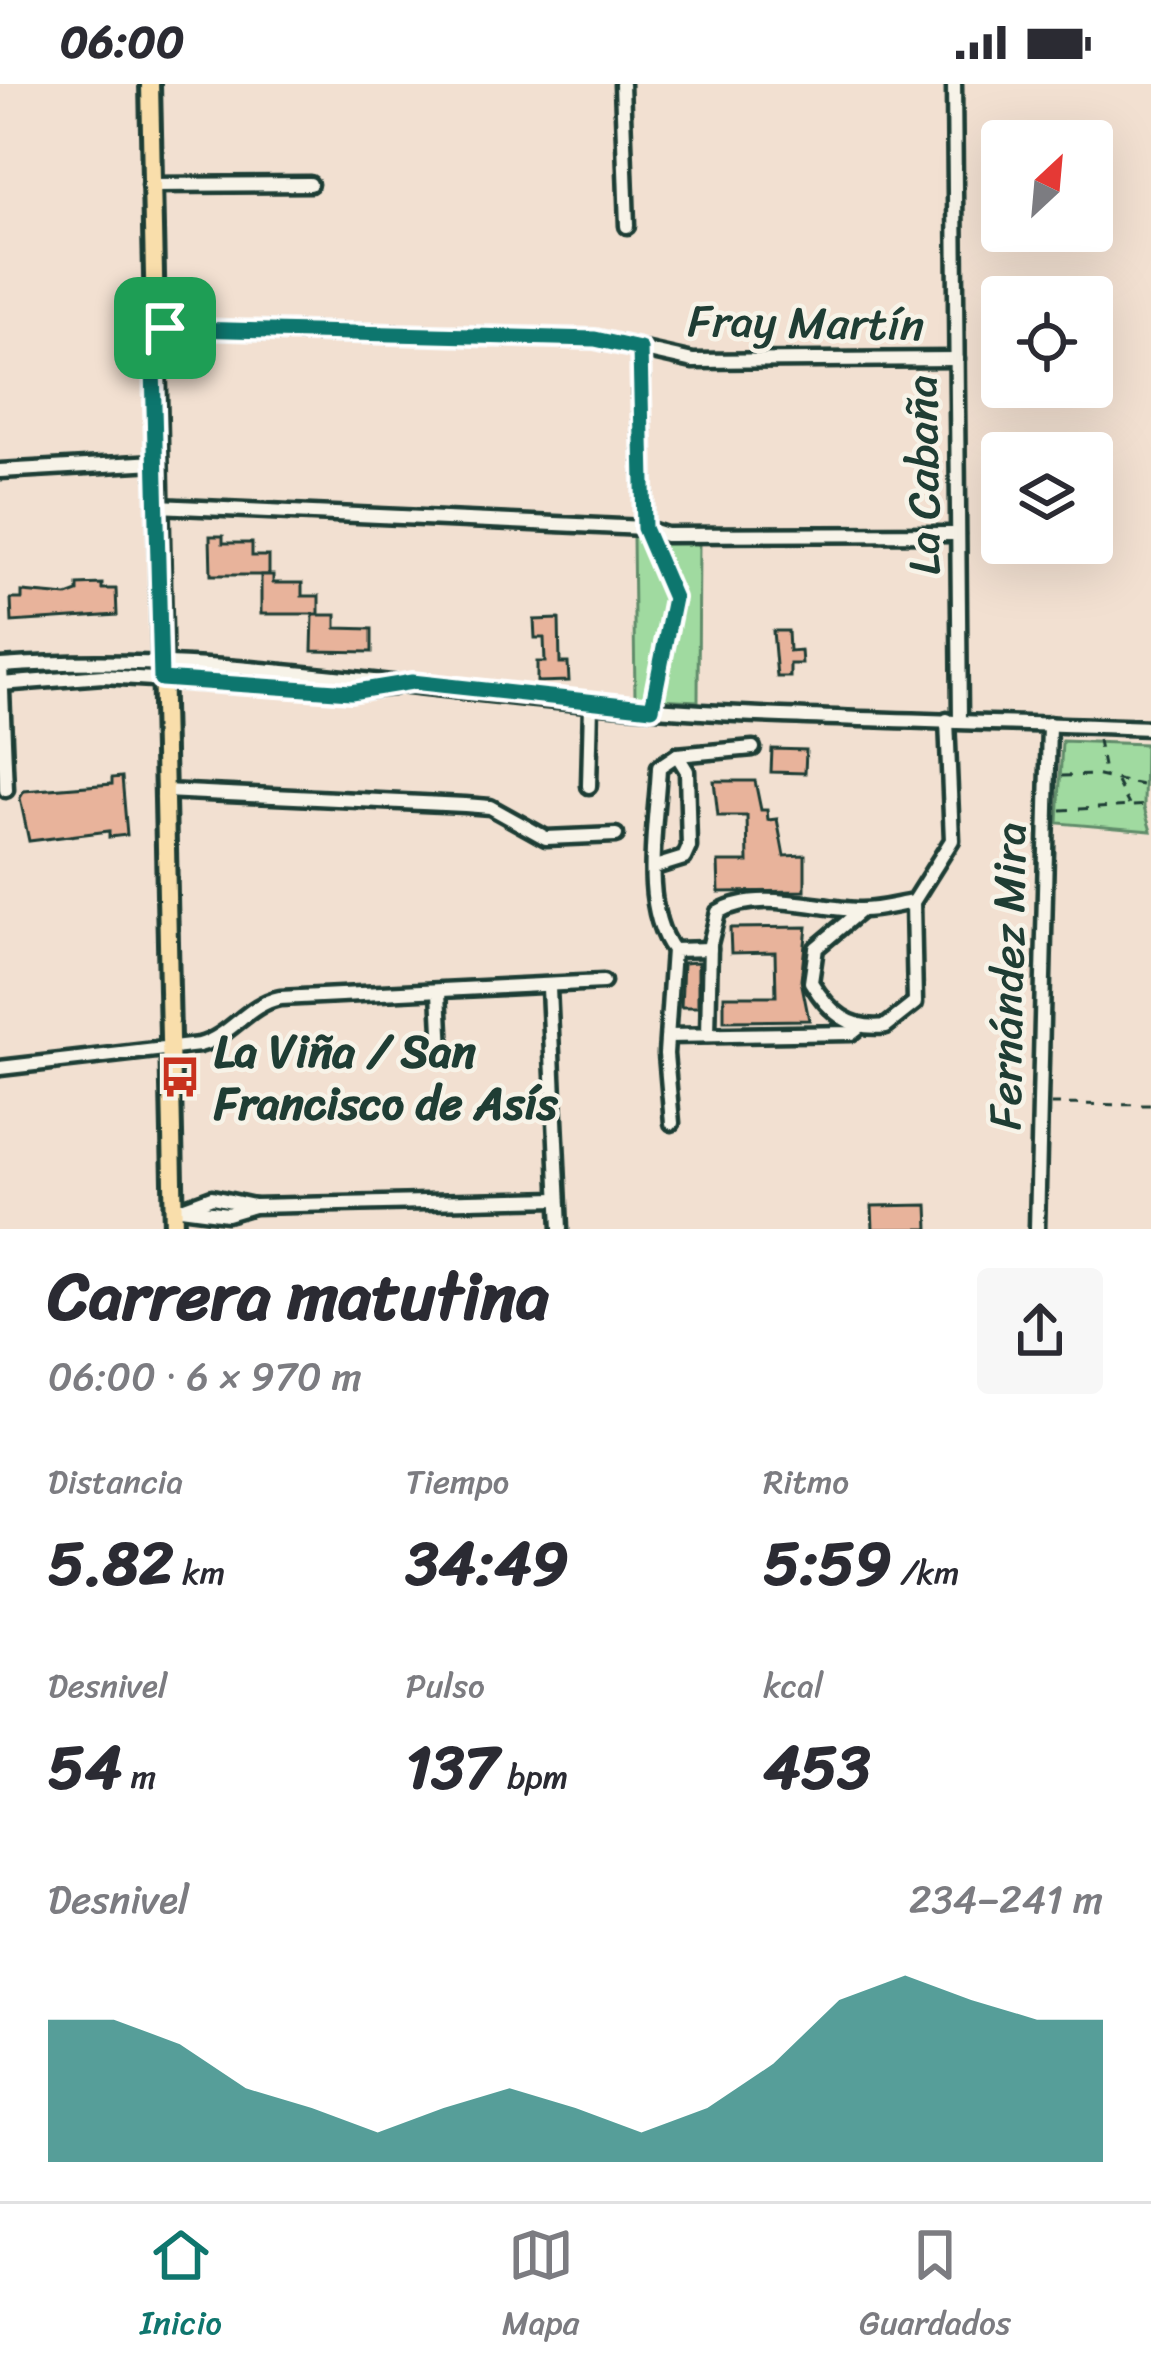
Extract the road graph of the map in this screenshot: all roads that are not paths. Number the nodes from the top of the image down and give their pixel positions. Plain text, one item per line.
1 (149, 84) edge
2 (622, 84) edge
3 (954, 84) edge
4 (310, 184) dead end
5 (148, 185) junction
6 (627, 226) dead end
7 (152, 328) junction
8 (640, 349) junction
9 (957, 359) junction
10 (156, 462) junction
11 (0, 471) edge
12 (158, 506) junction
13 (644, 528) junction
14 (958, 534) junction
15 (1, 666) edge
16 (229, 670) junction
17 (161, 672) junction
18 (412, 682) junction
19 (2, 684) edge
20 (228, 685) junction
21 (591, 704) junction
22 (953, 720) junction
23 (1049, 724) junction
24 (1151, 728) edge
25 (753, 748) dead end
26 (677, 755) junction
27 (589, 786) dead end
28 (6, 790) dead end
29 (164, 791) junction
30 (616, 835) dead end
31 (655, 867) junction
32 (913, 902) junction
33 (860, 911) junction
34 (710, 949) junction
35 (673, 950) junction
36 (603, 982) dead end
37 (549, 988) junction
38 (439, 992) junction
39 (860, 1026) junction
40 (708, 1035) junction
41 (668, 1036) junction
42 (169, 1048) junction
43 (442, 1052) dead end
44 (0, 1068) edge
45 (672, 1123) dead end
46 (558, 1199) junction
47 (179, 1207) junction
48 (174, 1229) edge
49 (560, 1229) edge
50 (1037, 1229) edge

1 - 5 main road
2 - 6 street
3 - 9 street, La Cabaña
4 - 5 street
5 - 7 main road
7 - 8 street, Fray Martín
7 - 10 main road
8 - 9 street, Fray Martín
8 - 13 street
9 - 14 street, La Cabaña
10 - 11 street
10 - 12 main road
12 - 13 street
12 - 17 main road
13 - 14 street
14 - 22 street, La Cabaña
15 - 17 street
15 - 19 street
16 - 17 street
16 - 18 street
16 - 20 street
17 - 19 street
17 - 20 street
17 - 29 main road
18 - 20 street
18 - 21 street
19 - 28 street
21 - 22 street
21 - 27 street
22 - 23 street
22 - 32 street, La Cabaña
23 - 24 street
23 - 50 street, Fernández Mira
25 - 26 street
26 - 31 street
26 - 31 street
29 - 30 street
29 - 42 main road
31 - 35 street
32 - 33 street
32 - 39 street
33 - 34 street
33 - 39 street
34 - 35 street
34 - 40 street
35 - 41 street
36 - 37 street
37 - 38 street
37 - 46 street
38 - 42 street
38 - 43 street
39 - 40 street
40 - 41 street
41 - 45 street
42 - 44 street
42 - 47 main road
46 - 47 street
46 - 49 street
47 - 48 main road

